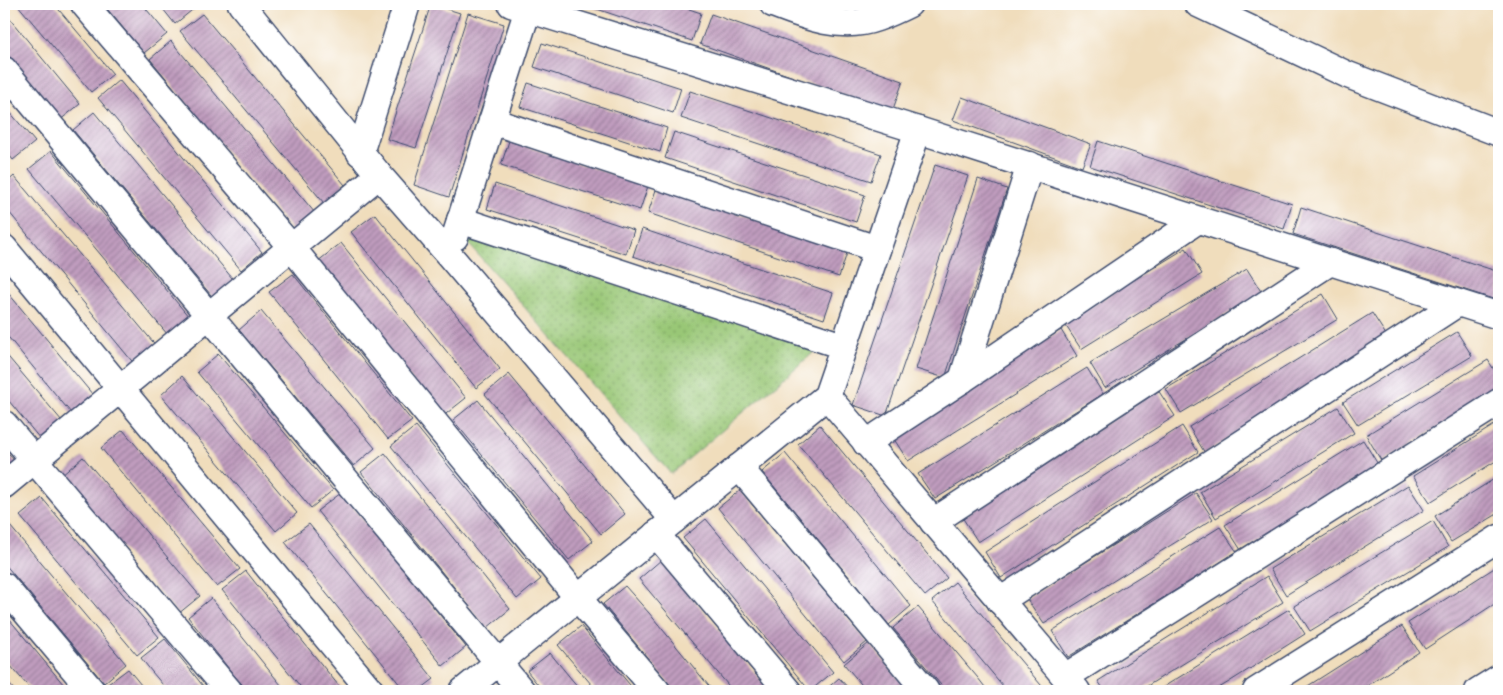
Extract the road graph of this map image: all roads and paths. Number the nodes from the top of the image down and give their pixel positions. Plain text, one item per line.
1 (84, 4) edge
2 (241, 4) edge
3 (407, 4) edge
4 (774, 4) edge
5 (909, 4) edge
6 (1198, 4) edge
7 (519, 6) edge
8 (4, 70) edge
9 (492, 121) junction
10 (918, 130) junction
11 (1499, 133) edge
12 (360, 153) junction
13 (1030, 166) junction
14 (379, 175) junction
15 (460, 220) junction
16 (1198, 220) junction
17 (4, 248) edge
18 (292, 248) junction
19 (877, 249) junction
20 (449, 255) junction
21 (1330, 262) junction
22 (1458, 303) junction
23 (208, 316) junction
24 (1499, 316) edge
25 (843, 346) junction
26 (962, 380) junction
27 (121, 388) junction
28 (827, 396) junction
29 (1499, 402) edge
30 (4, 424) edge
31 (866, 442) junction
32 (34, 460) junction
33 (739, 467) junction
34 (4, 485) edge
35 (934, 522) junction
36 (665, 527) junction
37 (1499, 538) edge
38 (4, 586) edge
39 (578, 598) junction
40 (1000, 601) junction
41 (498, 663) junction
42 (1499, 678) edge
43 (1071, 684) edge
44 (92, 691) edge
45 (229, 691) edge
46 (371, 691) edge
47 (463, 691) edge
48 (522, 691) edge
49 (657, 691) edge
50 (788, 691) edge
51 (926, 691) edge
52 (1256, 691) edge
53 (1478, 691) edge

1 - 18 street
2 - 12 street
3 - 12 street
4 - 5 street
6 - 11 street
7 - 9 street
7 - 10 street
8 - 23 street
9 - 15 street
9 - 19 street
10 - 13 street
10 - 19 street
12 - 14 street
13 - 16 street
13 - 26 street
14 - 18 street
14 - 20 street
15 - 20 street
15 - 25 street
16 - 21 street
16 - 26 street
17 - 27 street
18 - 23 street
18 - 39 street
19 - 25 street
20 - 36 street
21 - 22 street
21 - 35 street
22 - 24 street
22 - 40 street
23 - 27 street
23 - 41 street
25 - 28 street
26 - 31 street
27 - 32 street
27 - 46 street
28 - 31 street
28 - 33 street
29 - 43 street
30 - 32 street
31 - 35 street
32 - 34 street
32 - 45 street
33 - 36 street
33 - 51 street
35 - 40 street
36 - 39 street
36 - 50 street
37 - 52 street
38 - 44 street
39 - 41 street
39 - 49 street
40 - 43 street
41 - 47 street
41 - 48 street
42 - 53 street

